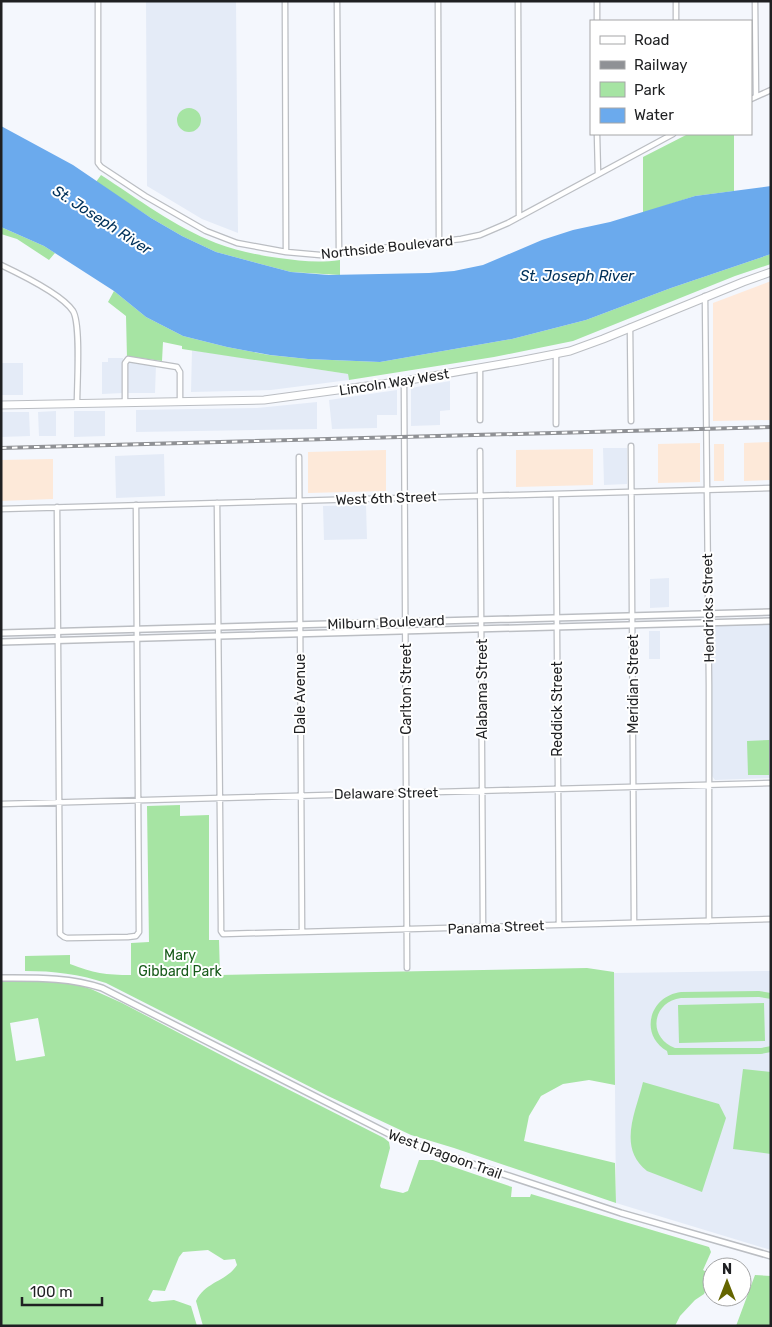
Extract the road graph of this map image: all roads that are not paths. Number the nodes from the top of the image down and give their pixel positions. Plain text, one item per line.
1 (98, 1) edge
2 (285, 1) edge
3 (337, 1) edge
4 (438, 1) edge
5 (518, 1) edge
6 (597, 1) edge
7 (676, 1) edge
8 (755, 1) edge
9 (597, 20) edge
10 (676, 20) edge
11 (771, 90) edge
12 (753, 98) edge
13 (597, 135) edge
14 (671, 135) edge
15 (598, 174) junction
16 (519, 217) junction
17 (439, 241) junction
18 (286, 252) junction
19 (339, 252) junction
20 (1, 265) edge
21 (771, 272) edge
22 (706, 296) junction
23 (630, 327) junction
24 (556, 354) junction
25 (480, 368) junction
26 (404, 381) junction
27 (180, 402) junction
28 (78, 403) junction
29 (125, 403) junction
30 (1, 405) edge
31 (480, 420) dead end
32 (631, 421) dead end
33 (556, 424) dead end
34 (631, 446) dead end
35 (480, 451) dead end
36 (299, 457) dead end
37 (771, 488) edge
38 (707, 489) junction
39 (632, 492) junction
40 (556, 494) junction
41 (480, 495) junction
42 (404, 498) junction
43 (299, 500) junction
44 (217, 503) junction
45 (136, 505) junction
46 (57, 507) junction
47 (1, 509) edge
48 (771, 612) edge
49 (708, 614) junction
50 (633, 616) junction
51 (556, 618) junction
52 (481, 620) junction
53 (771, 621) edge
54 (405, 622) junction
55 (708, 623) junction
56 (300, 625) junction
57 (633, 625) junction
58 (218, 627) junction
59 (557, 627) junction
60 (136, 629) junction
61 (481, 629) junction
62 (58, 632) junction
63 (406, 632) junction
64 (1, 633) edge
65 (300, 634) junction
66 (218, 636) junction
67 (137, 639) junction
68 (58, 641) junction
69 (1, 642) edge
70 (771, 783) edge
71 (709, 784) junction
72 (633, 787) junction
73 (558, 789) junction
74 (482, 791) junction
75 (406, 793) junction
76 (301, 796) junction
77 (220, 798) junction
78 (138, 800) junction
79 (59, 802) junction
80 (1, 804) edge
81 (771, 919) edge
82 (709, 921) junction
83 (634, 923) junction
84 (559, 925) junction
85 (483, 927) junction
86 (407, 929) junction
87 (302, 932) junction
88 (407, 968) dead end
89 (1, 978) edge
90 (771, 1256) edge

1 - 18 street, Northside Boulevard
2 - 18 street
3 - 19 street
4 - 17 street
5 - 16 street
6 - 9 street
7 - 10 street
8 - 12 street
11 - 12 street
13 - 15 street
14 - 15 street, Northside Boulevard
15 - 16 street, Northside Boulevard
16 - 17 street, Northside Boulevard
17 - 19 street, Northside Boulevard
18 - 19 street, Northside Boulevard
20 - 28 street
21 - 22 main road, Lincoln Way West
22 - 23 main road, Lincoln Way West
22 - 38 street, Hendricks Street
23 - 24 main road, Lincoln Way West
23 - 32 street
24 - 25 main road, Lincoln Way West
24 - 33 street
25 - 26 main road, Lincoln Way West
25 - 31 street
26 - 27 main road, Lincoln Way West
26 - 42 street, Carlton Street
27 - 29 main road, Lincoln Way West
27 - 29 street
28 - 29 main road, Lincoln Way West
28 - 30 main road, Lincoln Way West
34 - 39 street, Meridian Street
35 - 41 street, Alabama Street
36 - 43 street, Dale Avenue
37 - 38 street, West 6th Street
38 - 39 street, West 6th Street
38 - 49 street, Hendricks Street
39 - 40 street, West 6th Street
39 - 50 street, Meridian Street
40 - 41 street, West 6th Street
40 - 51 street, Reddick Street
41 - 42 street, West 6th Street
41 - 52 street, Alabama Street
42 - 43 street, West 6th Street
42 - 54 street, Carlton Street
43 - 44 street, West 6th Street
43 - 56 street, Dale Avenue
44 - 45 street, West 6th Street
44 - 58 street
45 - 46 street, West 6th Street
45 - 60 street
46 - 47 street, West 6th Street
46 - 62 street
48 - 49 street, Milburn Boulevard
49 - 50 street, Milburn Boulevard
49 - 55 street, Hendricks Street
50 - 51 street, Milburn Boulevard
50 - 57 street, Meridian Street
51 - 52 street, Milburn Boulevard
51 - 59 street, Reddick Street
52 - 54 street, Milburn Boulevard
52 - 61 street, Alabama Street
53 - 55 street, Milburn Boulevard
54 - 56 street, Milburn Boulevard
54 - 63 street, Carlton Street
55 - 57 street, Milburn Boulevard
55 - 71 street, Hendricks Street
56 - 58 street, Milburn Boulevard
56 - 65 street, Dale Avenue
57 - 59 street, Milburn Boulevard
57 - 72 street, Meridian Street
58 - 60 street, Milburn Boulevard
58 - 66 street
59 - 61 street, Milburn Boulevard
59 - 73 street, Reddick Street
60 - 62 street, Milburn Boulevard
60 - 67 street
61 - 63 street, Milburn Boulevard
61 - 74 street, Alabama Street
62 - 64 street, Milburn Boulevard
62 - 68 street
63 - 65 street, Milburn Boulevard
63 - 75 street, Carlton Street
65 - 66 street, Milburn Boulevard
65 - 76 street, Dale Avenue
66 - 67 street, Milburn Boulevard
66 - 77 street
67 - 68 street, Milburn Boulevard
67 - 78 street
68 - 69 street, Milburn Boulevard
68 - 79 street
70 - 71 street, Delaware Street
71 - 72 street, Delaware Street
71 - 82 street, Hendricks Street
72 - 73 street, Delaware Street
72 - 83 street, Meridian Street
73 - 74 street, Delaware Street
73 - 84 street, Reddick Street
74 - 75 street, Delaware Street
74 - 85 street, Alabama Street
75 - 76 street, Delaware Street
75 - 86 street, Carlton Street
76 - 77 street, Delaware Street
76 - 87 street, Dale Avenue
77 - 78 street, Delaware Street
77 - 87 street, Panama Street
78 - 79 street, Delaware Street
78 - 79 street
79 - 80 street, Delaware Street
81 - 82 street, Panama Street
82 - 83 street, Panama Street
83 - 84 street, Panama Street
84 - 85 street, Panama Street
85 - 86 street, Panama Street
86 - 87 street, Panama Street
86 - 88 street, Carlton Street
89 - 90 street, West Dragoon Trail

